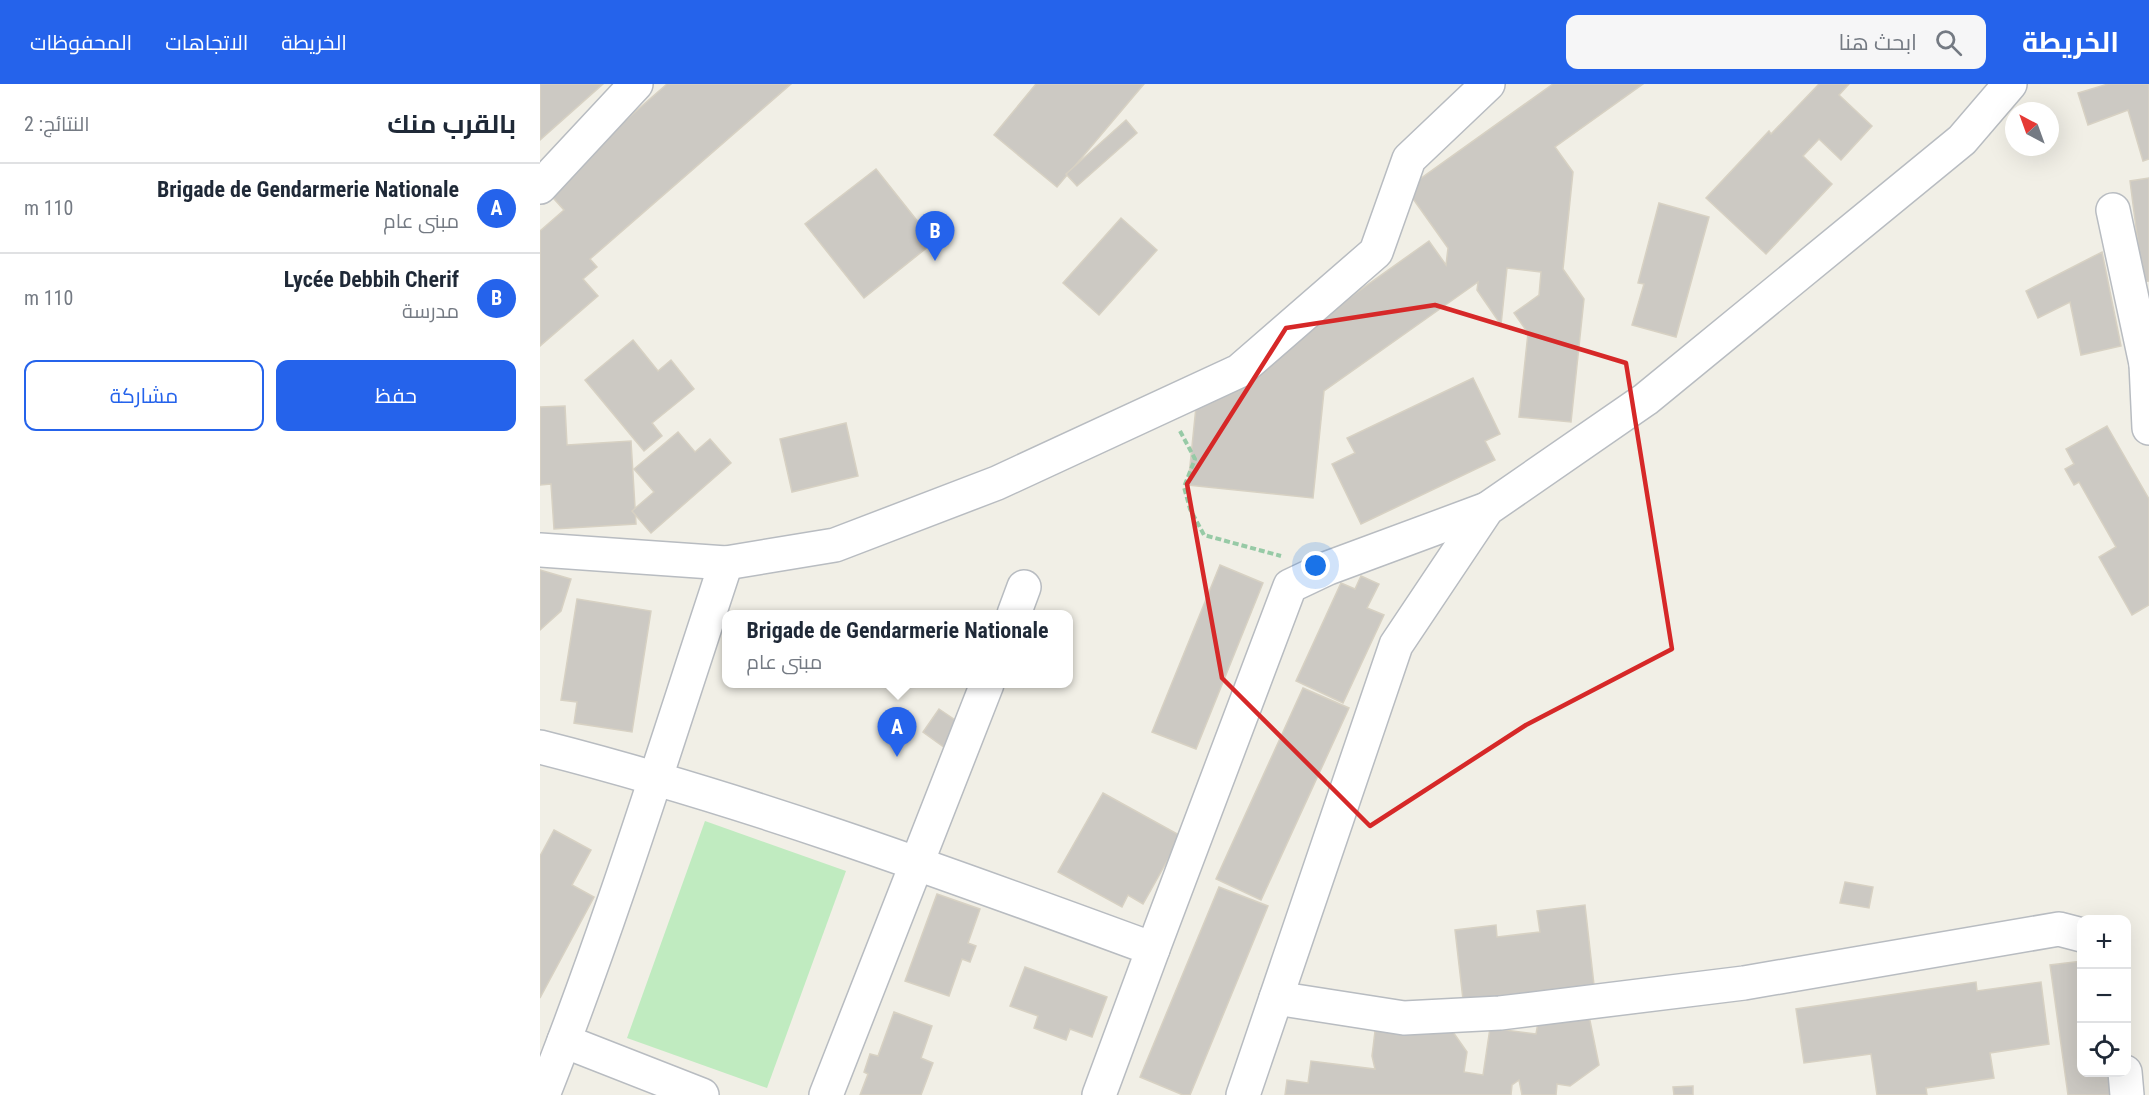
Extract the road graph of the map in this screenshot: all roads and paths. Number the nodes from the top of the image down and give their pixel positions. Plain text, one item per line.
1 (636, 84) edge
2 (1488, 84) edge
3 (2010, 84) edge
4 (540, 187) edge
5 (2113, 210) dead end
6 (2147, 363) edge
7 (1164, 406) junction
8 (2149, 428) edge
9 (1487, 509) junction
10 (540, 550) edge
11 (1283, 556) dead end
12 (726, 563) junction
13 (985, 688) edge
14 (540, 747) edge
15 (656, 777) junction
16 (917, 863) junction
17 (2077, 934) edge
18 (1154, 949) junction
19 (1276, 998) junction
20 (564, 1041) junction
21 (2125, 1077) edge
22 (543, 1095) edge
23 (702, 1095) edge
24 (826, 1095) edge
25 (1099, 1095) edge
26 (1243, 1095) edge
27 (2127, 1095) edge

1 - 4 street
2 - 7 street
3 - 9 street
5 - 6 street
6 - 8 street
7 - 11 path
7 - 12 street
9 - 18 street
9 - 19 street
10 - 12 street
12 - 15 street
13 - 16 street
14 - 15 street
15 - 16 street
15 - 20 street
16 - 18 street
16 - 24 street
17 - 19 street
18 - 25 street
19 - 26 street
20 - 22 street
20 - 23 street
21 - 27 street

